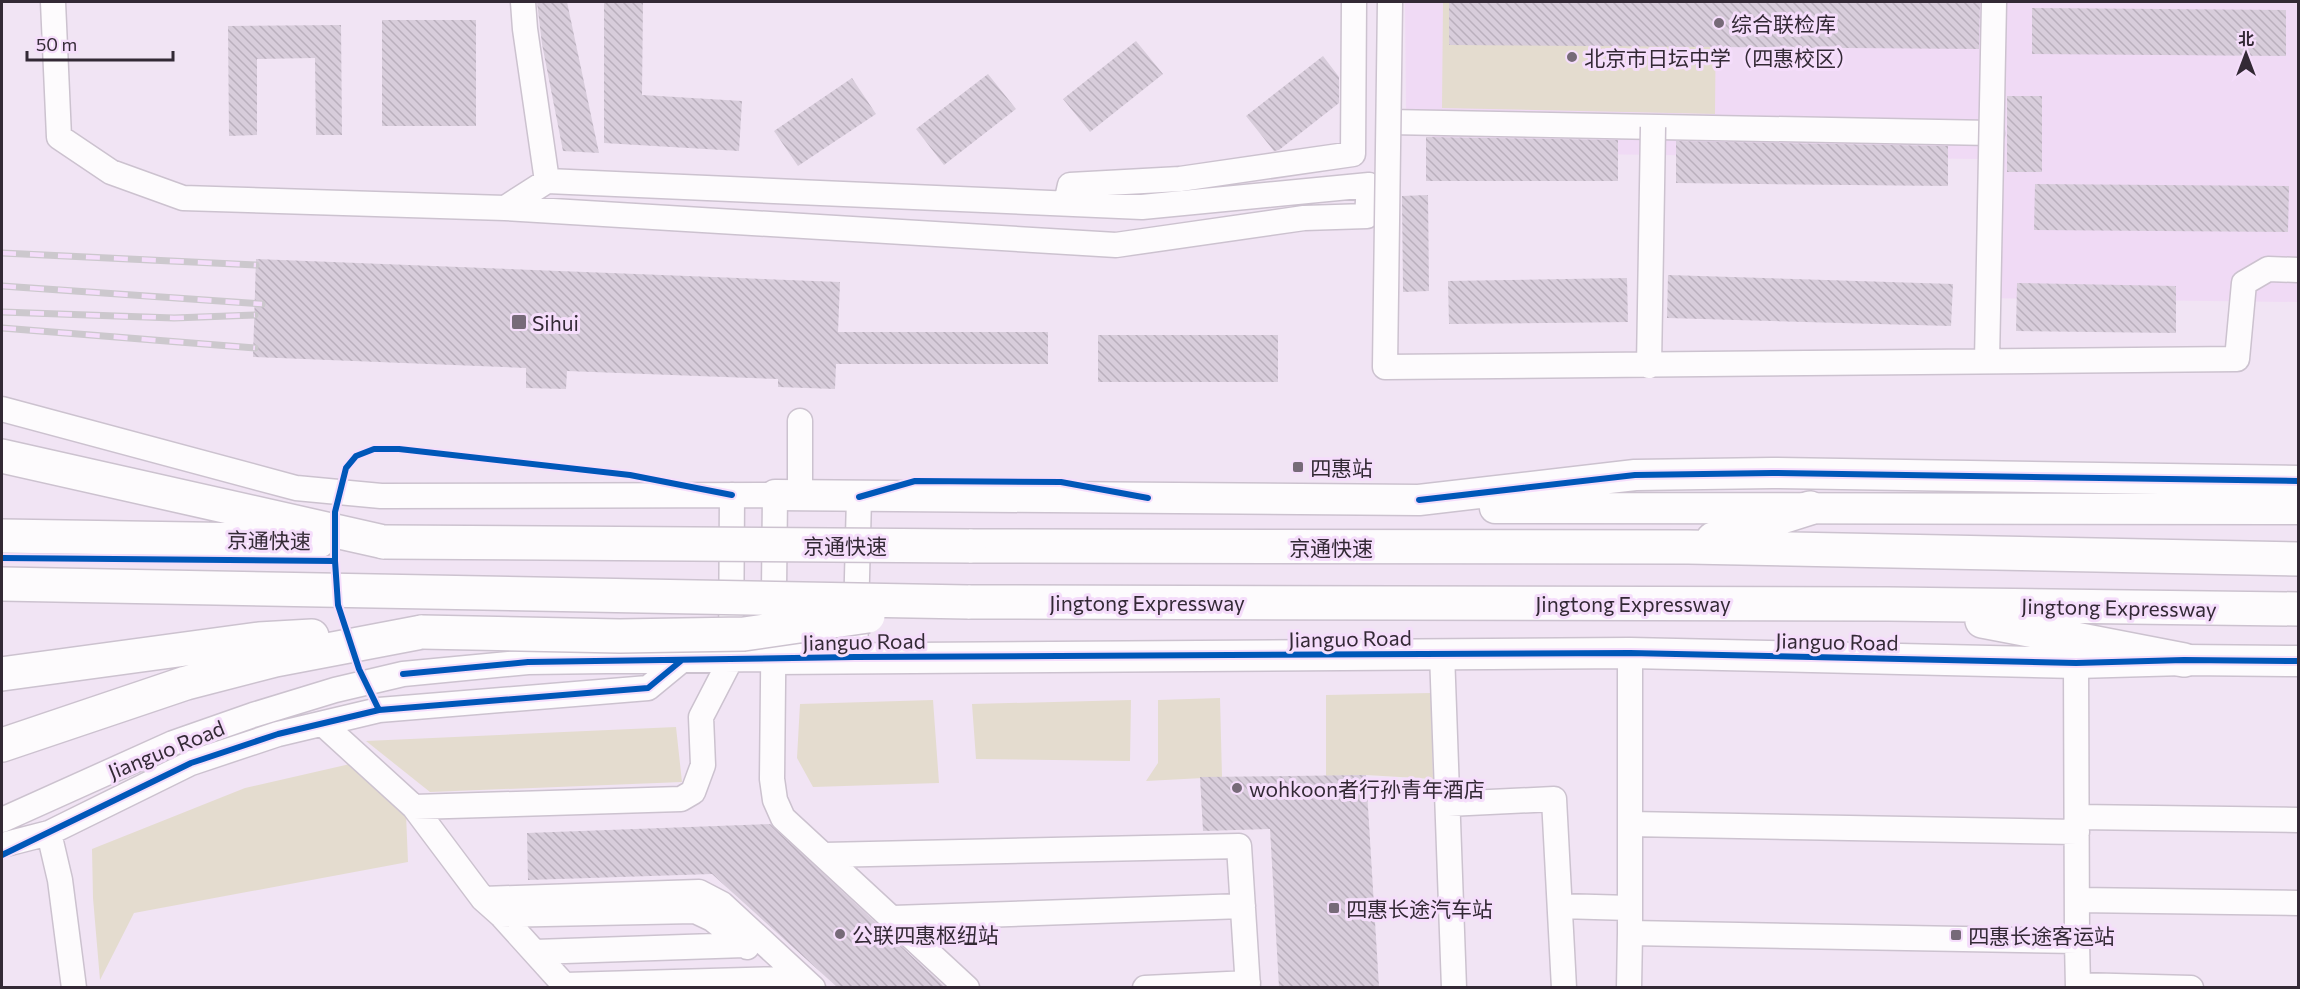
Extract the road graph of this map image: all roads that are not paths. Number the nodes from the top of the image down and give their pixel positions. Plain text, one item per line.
1 (53, 2) edge
2 (523, 2) edge
3 (1354, 2) edge
4 (1390, 2) edge
5 (1994, 2) edge
6 (1389, 122) junction
7 (1653, 127) junction
8 (1992, 133) junction
9 (547, 181) junction
10 (1066, 203) junction
11 (505, 208) junction
12 (2298, 270) edge
13 (1987, 361) junction
14 (1649, 366) junction
15 (2, 409) edge
16 (800, 421) dead end
17 (2, 456) edge
18 (2298, 481) edge
19 (732, 495) junction
20 (787, 495) junction
21 (859, 496) junction
22 (1419, 500) junction
23 (1810, 508) junction
24 (2298, 509) edge
25 (2, 536) edge
26 (384, 542) junction
27 (1688, 547) junction
28 (2298, 560) edge
29 (2, 584) edge
30 (968, 602) junction
31 (1888, 604) junction
32 (2298, 609) edge
33 (422, 632) junction
34 (1442, 653) junction
35 (1630, 653) junction
36 (855, 657) junction
37 (731, 659) junction
38 (773, 659) junction
39 (681, 660) junction
40 (2184, 660) junction
41 (2298, 661) edge
42 (2076, 663) junction
43 (2, 674) edge
44 (324, 725) junction
45 (2, 745) edge
46 (1448, 804) junction
47 (414, 807) junction
48 (2, 820) edge
49 (2298, 820) edge
50 (1630, 824) junction
51 (2077, 824) junction
52 (49, 832) junction
53 (2, 845) edge
54 (824, 855) junction
55 (483, 899) junction
56 (2077, 900) junction
57 (2298, 903) edge
58 (1243, 906) junction
59 (1560, 906) junction
60 (1630, 908) junction
61 (501, 915) junction
62 (893, 918) junction
63 (1630, 933) junction
64 (2077, 941) junction
65 (745, 945) junction
66 (535, 952) junction
67 (789, 983) edge
68 (1248, 985) edge
69 (566, 986) edge
70 (2078, 986) edge
71 (74, 987) edge
72 (813, 987) edge
73 (967, 987) edge
74 (1145, 987) edge
75 (1454, 987) edge
76 (1564, 987) edge
77 (1629, 987) edge
78 (2192, 987) edge

1 - 11 street
2 - 9 street
3 - 10 street
4 - 6 street, bridge
5 - 8 street, bridge
6 - 7 street
6 - 14 street, bridge
7 - 8 street
7 - 14 street, bridge
8 - 13 street, bridge
9 - 10 street
9 - 11 street
10 - 11 street
12 - 13 street, bridge
13 - 14 street, bridge
15 - 19 street
16 - 20 street
17 - 26 highway
18 - 22 main road
19 - 20 street
19 - 37 street
20 - 21 main road
20 - 38 street
21 - 22 main road
21 - 36 street
22 - 23 main road
23 - 24 main road
23 - 27 highway
25 - 26 highway, 京通快速
26 - 27 highway, 京通快速, bridge
27 - 28 highway
29 - 30 highway, bridge
30 - 31 highway, Jingtong Expressway
30 - 33 highway, bridge
31 - 32 highway, Jingtong Expressway
31 - 40 highway
33 - 43 highway
33 - 45 highway
34 - 35 main road, Jianguo Road
34 - 36 main road, Jianguo Road
34 - 46 street
35 - 42 main road, Jianguo Road
35 - 50 street
36 - 38 main road, Jianguo Road
37 - 38 street, Jianguo Road
37 - 39 street, Jianguo Road
37 - 47 street
38 - 54 street
39 - 44 street
39 - 48 street, Jianguo Road
40 - 41 main road, Jianguo Road
40 - 42 main road, Jianguo Road
42 - 51 street
44 - 47 street
44 - 52 street
46 - 59 street
46 - 75 street
47 - 55 street
49 - 51 street
50 - 51 street
50 - 60 street
51 - 56 street
52 - 53 street
52 - 71 street
54 - 58 street
54 - 62 street
55 - 61 street
55 - 72 street
56 - 57 street
56 - 64 street
58 - 62 street
58 - 68 street
59 - 60 street
59 - 76 street
60 - 63 street
61 - 65 street
61 - 66 street
62 - 73 street
63 - 64 street
63 - 77 street
64 - 70 street
65 - 66 street
65 - 67 street
66 - 69 street
67 - 69 street
68 - 74 street
70 - 78 street

